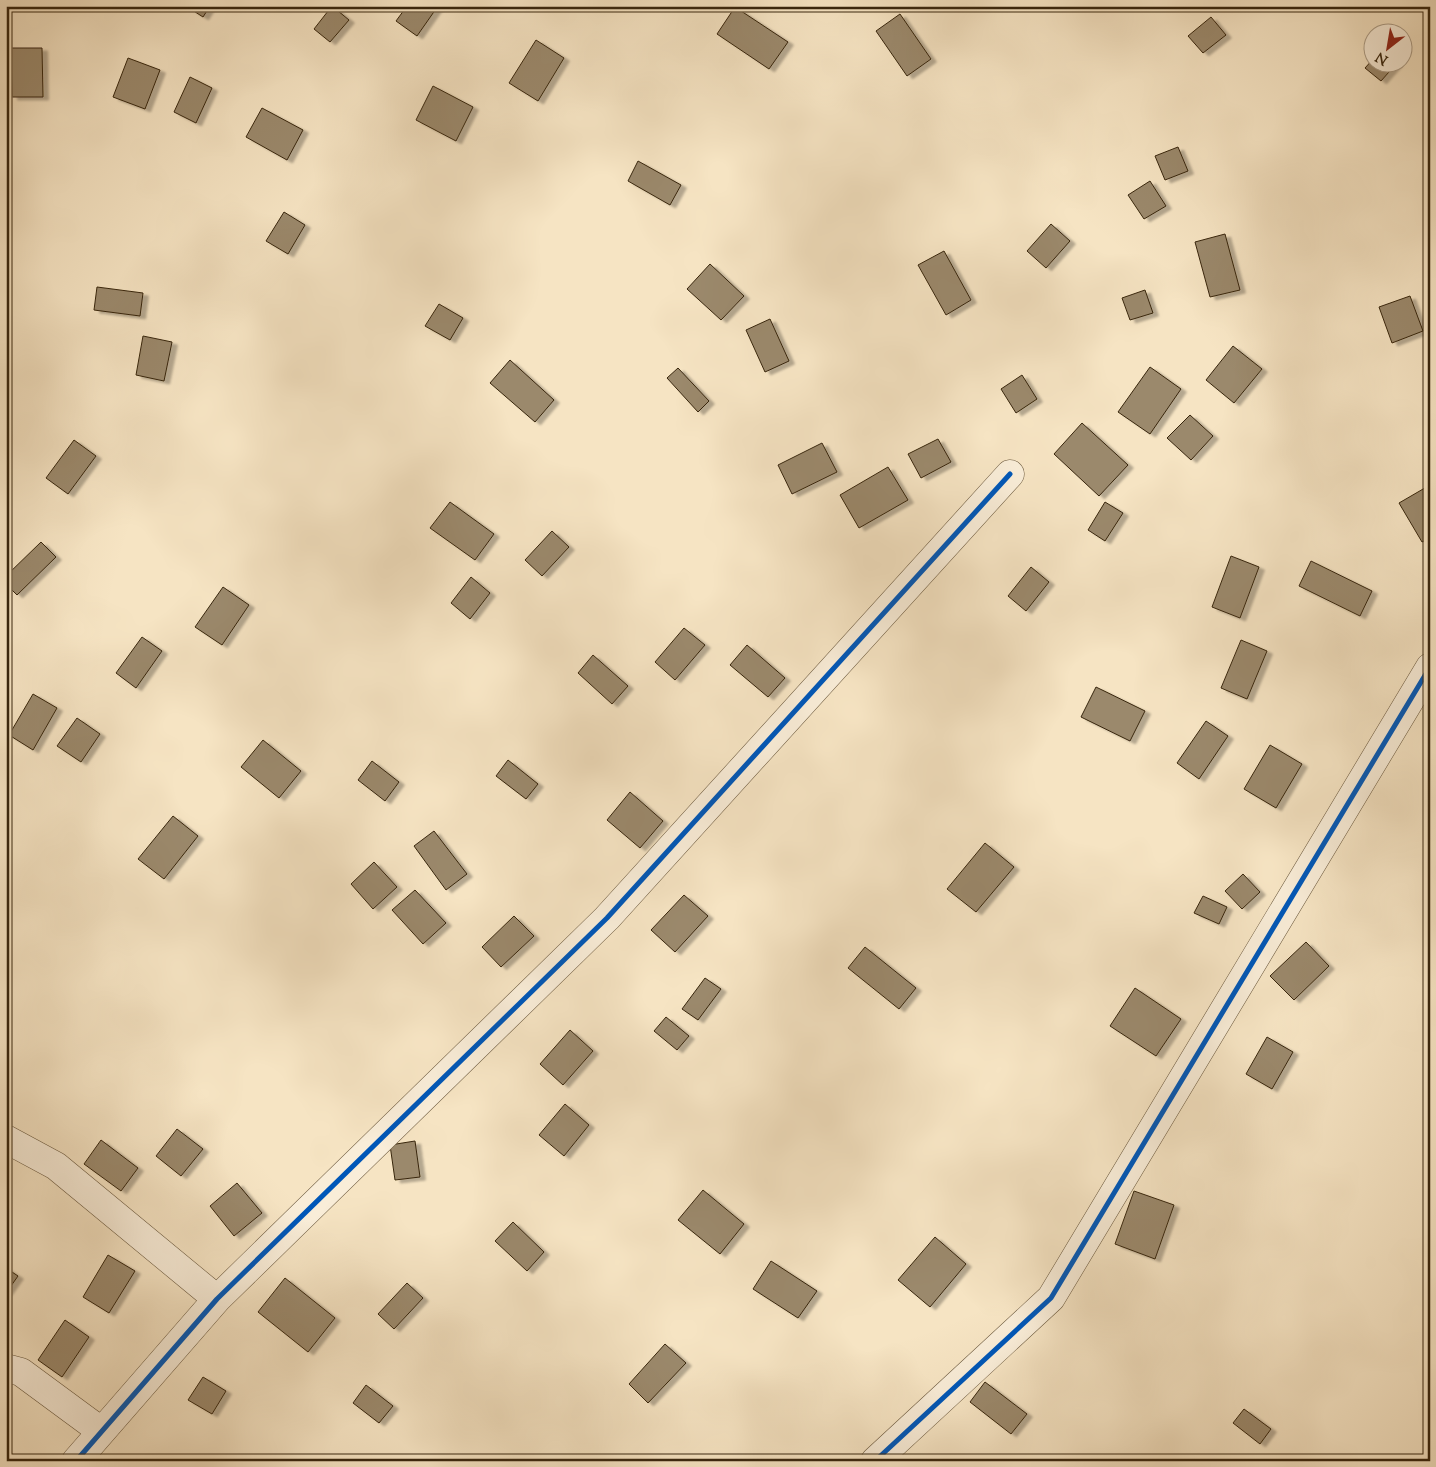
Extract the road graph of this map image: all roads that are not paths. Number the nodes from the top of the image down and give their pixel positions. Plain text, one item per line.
1 (1010, 474) dead end
2 (1430, 667) edge
3 (6, 1139) edge
4 (217, 1299) junction
5 (6, 1368) edge
6 (101, 1431) junction
7 (76, 1461) edge
8 (875, 1461) edge

1 - 4 street
2 - 8 street
3 - 4 street
4 - 6 street
5 - 6 street
6 - 7 street

